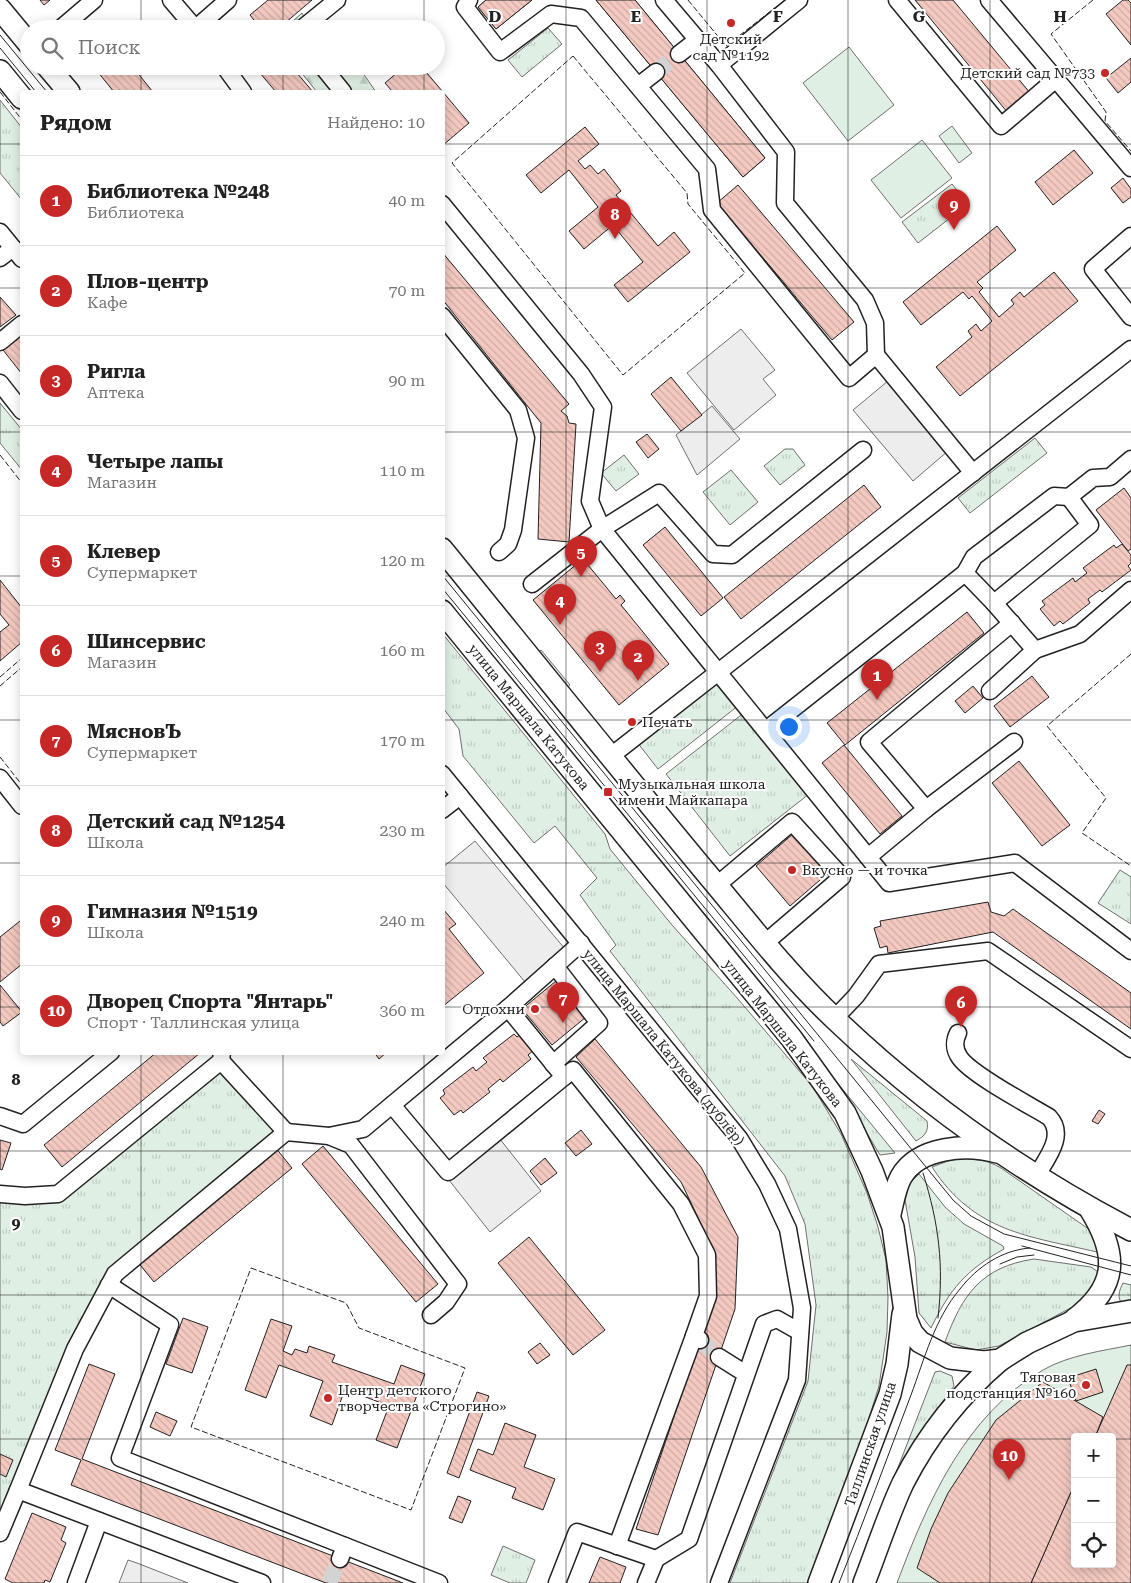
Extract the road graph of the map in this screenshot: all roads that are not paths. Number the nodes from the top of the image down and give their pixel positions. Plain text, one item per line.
1 (94, 0) edge
2 (171, 0) edge
3 (228, 0) edge
4 (337, 0) edge
5 (469, 0) edge
6 (664, 0) edge
7 (799, 0) edge
8 (897, 0) edge
9 (989, 0) edge
10 (0, 9) edge
11 (71, 20) edge
12 (188, 20) edge
13 (205, 20) edge
14 (312, 20) edge
15 (20, 33) edge
16 (697, 40) junction
17 (679, 54) tunnel mouth
18 (719, 65) junction
19 (0, 71) edge
20 (656, 72) tunnel mouth
21 (55, 75) edge
22 (231, 75) edge
23 (330, 75) edge
24 (1056, 80) junction
25 (638, 86) junction
26 (67, 90) edge
27 (242, 90) edge
28 (342, 90) edge
29 (20, 96) edge
30 (1131, 168) edge
31 (445, 208) edge
32 (0, 232) edge
33 (1131, 236) edge
34 (18, 254) edge
35 (0, 258) edge
36 (1131, 317) edge
37 (445, 320) edge
38 (20, 326) edge
39 (0, 342) edge
40 (1131, 349) edge
41 (876, 355) junction
42 (0, 384) edge
43 (20, 409) edge
44 (863, 450) dead end
45 (1131, 459) edge
46 (973, 473) junction
47 (1069, 497) junction
48 (602, 529) junction
49 (499, 552) dead end
50 (445, 554) edge
51 (965, 573) junction
52 (532, 584) dead end
53 (1131, 590) edge
54 (994, 603) junction
55 (445, 616) edge
56 (1012, 623) junction
57 (1035, 650) junction
58 (719, 672) junction
59 (990, 691) dead end
60 (766, 730) junction
61 (1014, 742) dead end
62 (611, 756) junction
63 (0, 778) edge
64 (445, 778) edge
65 (460, 796) junction
66 (20, 803) edge
67 (445, 808) edge
68 (926, 808) junction
69 (868, 857) junction
70 (717, 885) junction
71 (764, 943) junction
72 (581, 944) junction
73 (1131, 951) edge
74 (555, 966) junction
75 (508, 1008) junction
76 (834, 1019) junction
77 (958, 1033) dead end
78 (1131, 1049) edge
79 (107, 1055) edge
80 (221, 1057) edge
81 (553, 1064) junction
82 (564, 1077) junction
83 (392, 1105) junction
84 (0, 1116) edge
85 (286, 1132) junction
86 (329, 1136) junction
87 (1006, 1155) junction
88 (1037, 1175) junction
89 (0, 1194) edge
90 (1090, 1208) junction
91 (890, 1214) junction
92 (1131, 1230) edge
93 (109, 1286) junction
94 (903, 1301) junction
95 (1131, 1311) edge
96 (432, 1315) dead end
97 (1074, 1321) junction
98 (800, 1332) junction
99 (719, 1357) tunnel mouth
100 (1000, 1360) junction
101 (746, 1374) junction
102 (18, 1490) junction
103 (99, 1521) junction
104 (0, 1533) edge
105 (617, 1546) junction
106 (656, 1559) junction
107 (76, 1583) edge
108 (262, 1583) edge
109 (439, 1583) edge
110 (557, 1583) edge
111 (646, 1583) edge
112 (719, 1583) edge
113 (819, 1583) edge
114 (864, 1583) edge

1 - 11 street
2 - 12 street
3 - 13 street
4 - 14 street
5 - 25 street
6 - 16 street
7 - 18 street
8 - 24 street
9 - 24 street
10 - 15 main road
16 - 17 street
16 - 18 street
18 - 41 street
19 - 29 main road
20 - 25 street
21 - 26 main road
22 - 27 street
23 - 28 street
24 - 30 street
25 - 41 street
31 - 48 street
32 - 34 street
33 - 36 street
34 - 35 street
37 - 49 street
38 - 39 street
40 - 46 street
41 - 46 street
42 - 43 street
44 - 48 street
45 - 47 street
46 - 58 street
47 - 51 street
47 - 54 street
48 - 52 street
48 - 58 street
50 - 62 main road
51 - 54 street
51 - 60 street
53 - 57 street
54 - 56 street
55 - 91 main road, улица Маршала Катукова
56 - 57 street
56 - 68 street
57 - 59 street
58 - 60 street
58 - 62 street
60 - 69 street
61 - 68 street
62 - 70 main road
63 - 66 street
64 - 65 street, улица Маршала Катукова (дублёр)
65 - 67 street
65 - 72 street, улица Маршала Катукова (дублёр)
68 - 69 street
69 - 73 street
70 - 71 main road
70 - 71 street
71 - 76 main road
72 - 74 street
72 - 98 street, улица Маршала Катукова (дублёр)
74 - 75 street
74 - 81 street
75 - 81 street
75 - 83 street
76 - 78 street
76 - 87 main road
77 - 88 street
79 - 84 street
80 - 85 street
80 - 89 street
81 - 82 street
82 - 83 street
82 - 105 street
83 - 86 street
85 - 86 street
85 - 93 street
86 - 96 street
87 - 88 main road
87 - 91 main road
88 - 90 main road
90 - 92 main road
90 - 97 main road
91 - 94 main road, улица Маршала Катукова
93 - 102 street
93 - 109 street
94 - 100 main road, улица Маршала Катукова
94 - 113 main road, Таллинская улица
95 - 97 main road, улица Маршала Катукова
97 - 100 main road, улица Маршала Катукова
98 - 101 street
98 - 112 street, улица Маршала Катукова (дублёр)
99 - 101 street
100 - 114 main road
101 - 106 street
102 - 103 street
102 - 104 street
103 - 107 street
103 - 108 street
105 - 106 street
105 - 110 street
106 - 111 street

